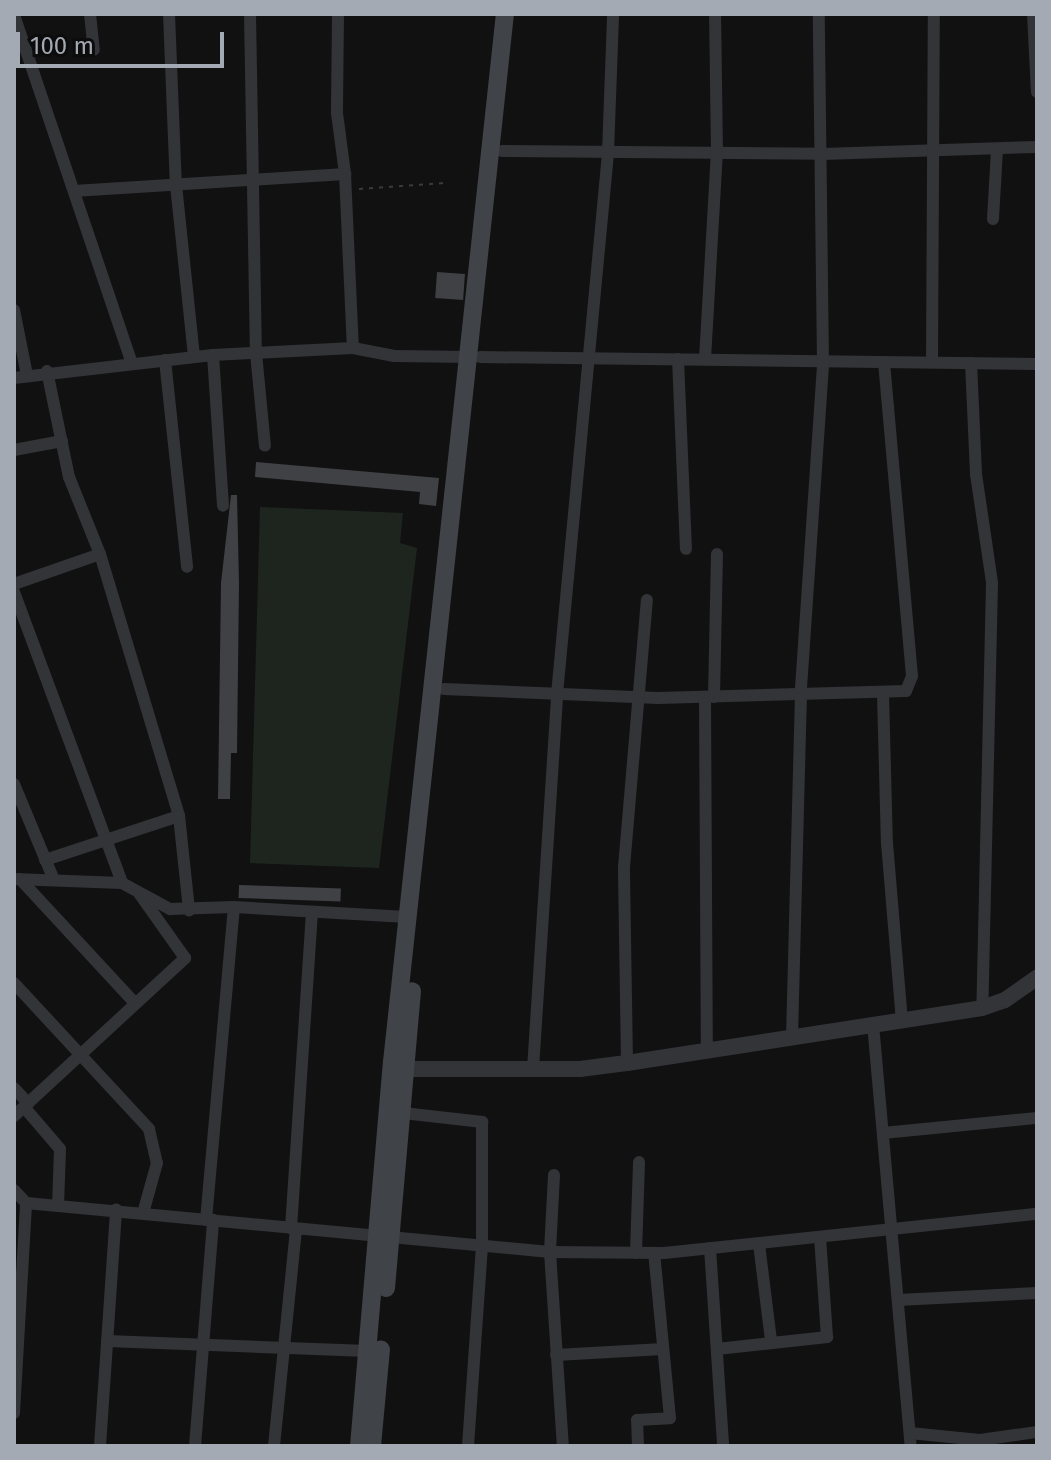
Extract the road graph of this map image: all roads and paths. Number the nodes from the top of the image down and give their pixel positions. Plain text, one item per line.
1 (90, 14) edge
2 (169, 14) edge
3 (250, 14) edge
4 (338, 14) edge
5 (505, 14) edge
6 (516, 14) edge
7 (613, 14) edge
8 (715, 14) edge
9 (819, 14) edge
10 (934, 14) edge
11 (1033, 14) edge
12 (14, 15) edge
13 (94, 50) dead end
14 (1037, 92) edge
15 (1037, 147) edge
16 (997, 149) junction
17 (502, 151) junction
18 (931, 151) junction
19 (608, 153) junction
20 (717, 153) junction
21 (823, 154) junction
22 (345, 174) junction
23 (254, 179) junction
24 (445, 183) dead end
25 (176, 185) junction
26 (346, 190) junction
27 (74, 191) junction
28 (993, 219) dead end
29 (14, 310) edge
30 (353, 348) junction
31 (256, 353) junction
32 (213, 355) junction
33 (194, 357) junction
34 (475, 357) junction
35 (590, 359) junction
36 (678, 359) junction
37 (705, 359) junction
38 (165, 360) junction
39 (884, 362) junction
40 (932, 362) junction
41 (132, 363) junction
42 (971, 363) junction
43 (823, 364) junction
44 (1037, 364) edge
45 (47, 371) junction
46 (20, 376) edge
47 (62, 441) junction
48 (265, 446) dead end
49 (14, 450) edge
50 (223, 506) dead end
51 (686, 549) dead end
52 (100, 554) junction
53 (717, 554) dead end
54 (187, 567) dead end
55 (14, 584) edge
56 (14, 592) edge
57 (647, 600) dead end
58 (444, 689) junction
59 (557, 694) junction
60 (883, 694) junction
61 (639, 695) junction
62 (801, 696) junction
63 (709, 697) junction
64 (14, 784) edge
65 (179, 816) junction
66 (106, 839) junction
67 (45, 860) junction
68 (17, 879) edge
69 (54, 880) junction
70 (122, 883) junction
71 (137, 892) junction
72 (234, 907) junction
73 (189, 910) junction
74 (312, 913) junction
75 (407, 917) junction
76 (1037, 978) edge
77 (14, 983) edge
78 (134, 1002) junction
79 (982, 1008) junction
80 (902, 1022) junction
81 (873, 1024) junction
82 (792, 1037) junction
83 (707, 1047) junction
84 (82, 1052) junction
85 (627, 1063) junction
86 (404, 1069) junction
87 (533, 1069) junction
88 (14, 1088) edge
89 (26, 1105) junction
90 (403, 1113) junction
91 (14, 1116) edge
92 (1037, 1118) edge
93 (883, 1133) junction
94 (639, 1162) dead end
95 (554, 1175) dead end
96 (14, 1190) edge
97 (26, 1203) junction
98 (58, 1205) junction
99 (116, 1210) junction
100 (143, 1213) junction
101 (1037, 1214) edge
102 (209, 1220) junction
103 (294, 1229) junction
104 (891, 1230) junction
105 (385, 1235) junction
106 (820, 1237) junction
107 (759, 1244) junction
108 (482, 1246) junction
109 (710, 1248) junction
110 (550, 1252) junction
111 (636, 1253) junction
112 (654, 1253) junction
113 (1037, 1293) edge
114 (898, 1300) junction
115 (107, 1341) junction
116 (771, 1341) junction
117 (203, 1344) junction
118 (283, 1347) junction
119 (663, 1349) junction
120 (717, 1349) junction
121 (368, 1351) junction
122 (556, 1355) junction
123 (14, 1413) edge
124 (1037, 1432) edge
125 (910, 1439) edge
126 (980, 1443) edge
127 (100, 1446) edge
128 (195, 1446) edge
129 (274, 1446) edge
130 (359, 1446) edge
131 (373, 1446) edge
132 (468, 1446) edge
133 (563, 1446) edge
134 (638, 1446) edge
135 (723, 1446) edge

1 - 13 street
2 - 25 street
3 - 23 street
4 - 22 street
5 - 34 main road
6 - 17 main road
7 - 19 street
8 - 20 street
9 - 21 street
10 - 18 street
11 - 14 street
12 - 27 street
15 - 16 street
16 - 18 street
16 - 28 street
17 - 19 street
17 - 34 main road
18 - 21 street
18 - 40 street
19 - 20 street
19 - 35 street
20 - 21 street
20 - 37 street
21 - 43 street
22 - 23 street
22 - 26 street
23 - 25 street
23 - 31 street
24 - 26 path
25 - 27 street
25 - 33 street
26 - 30 street
27 - 41 street
29 - 46 street
30 - 31 street
30 - 34 street
31 - 32 street
31 - 48 street
32 - 33 street
32 - 50 street
33 - 38 street
34 - 35 street
34 - 58 main road
34 - 75 main road
35 - 36 street
35 - 59 street
36 - 37 street
36 - 51 street
37 - 43 street
38 - 41 street
38 - 54 street
39 - 40 street
39 - 43 street
39 - 60 street
40 - 42 street
41 - 45 street
42 - 44 street
42 - 79 street
43 - 62 street
45 - 46 street
45 - 47 street
47 - 49 street
47 - 52 street
52 - 55 street
52 - 65 street
53 - 63 street
56 - 66 street
57 - 61 street
58 - 59 street
58 - 86 main road
59 - 61 street
59 - 87 street
60 - 62 street
60 - 80 street
61 - 63 street
61 - 85 street
62 - 63 street
62 - 82 street
63 - 83 street
64 - 67 street
65 - 66 street
65 - 73 street
66 - 67 street
66 - 70 street
67 - 69 street
68 - 69 street
68 - 78 street
69 - 70 street
70 - 71 street
71 - 73 street
71 - 78 street
72 - 73 street
72 - 74 street
72 - 102 street
74 - 75 street
74 - 103 street
75 - 105 main road
76 - 79 street
77 - 84 street
78 - 84 street
79 - 80 street
80 - 81 street
81 - 82 street
81 - 93 street
82 - 83 street
83 - 85 street
84 - 89 street
84 - 100 street
85 - 87 street
86 - 87 street
86 - 90 main road
88 - 89 street
89 - 91 street
89 - 98 street
90 - 105 main road
90 - 108 street
92 - 93 street
93 - 104 street
94 - 111 street
95 - 110 street
96 - 97 street
97 - 98 street
97 - 123 street
98 - 99 street
99 - 100 street
99 - 115 street
100 - 102 street
101 - 104 street
102 - 103 street
102 - 117 street
103 - 105 street
103 - 118 street
104 - 106 street
104 - 114 street
105 - 108 street
105 - 121 main road
105 - 131 main road
106 - 107 street
106 - 116 street
107 - 109 street
107 - 116 street
108 - 110 street
108 - 132 street
109 - 112 street
109 - 120 street
110 - 111 street
110 - 122 street
111 - 112 street
112 - 119 street
113 - 114 street
114 - 125 street
115 - 117 street
115 - 127 street
116 - 120 street
117 - 118 street
117 - 128 street
118 - 121 street
118 - 129 street
119 - 122 street
119 - 134 street
120 - 135 street
121 - 130 main road
122 - 133 street
124 - 126 street
125 - 126 street

